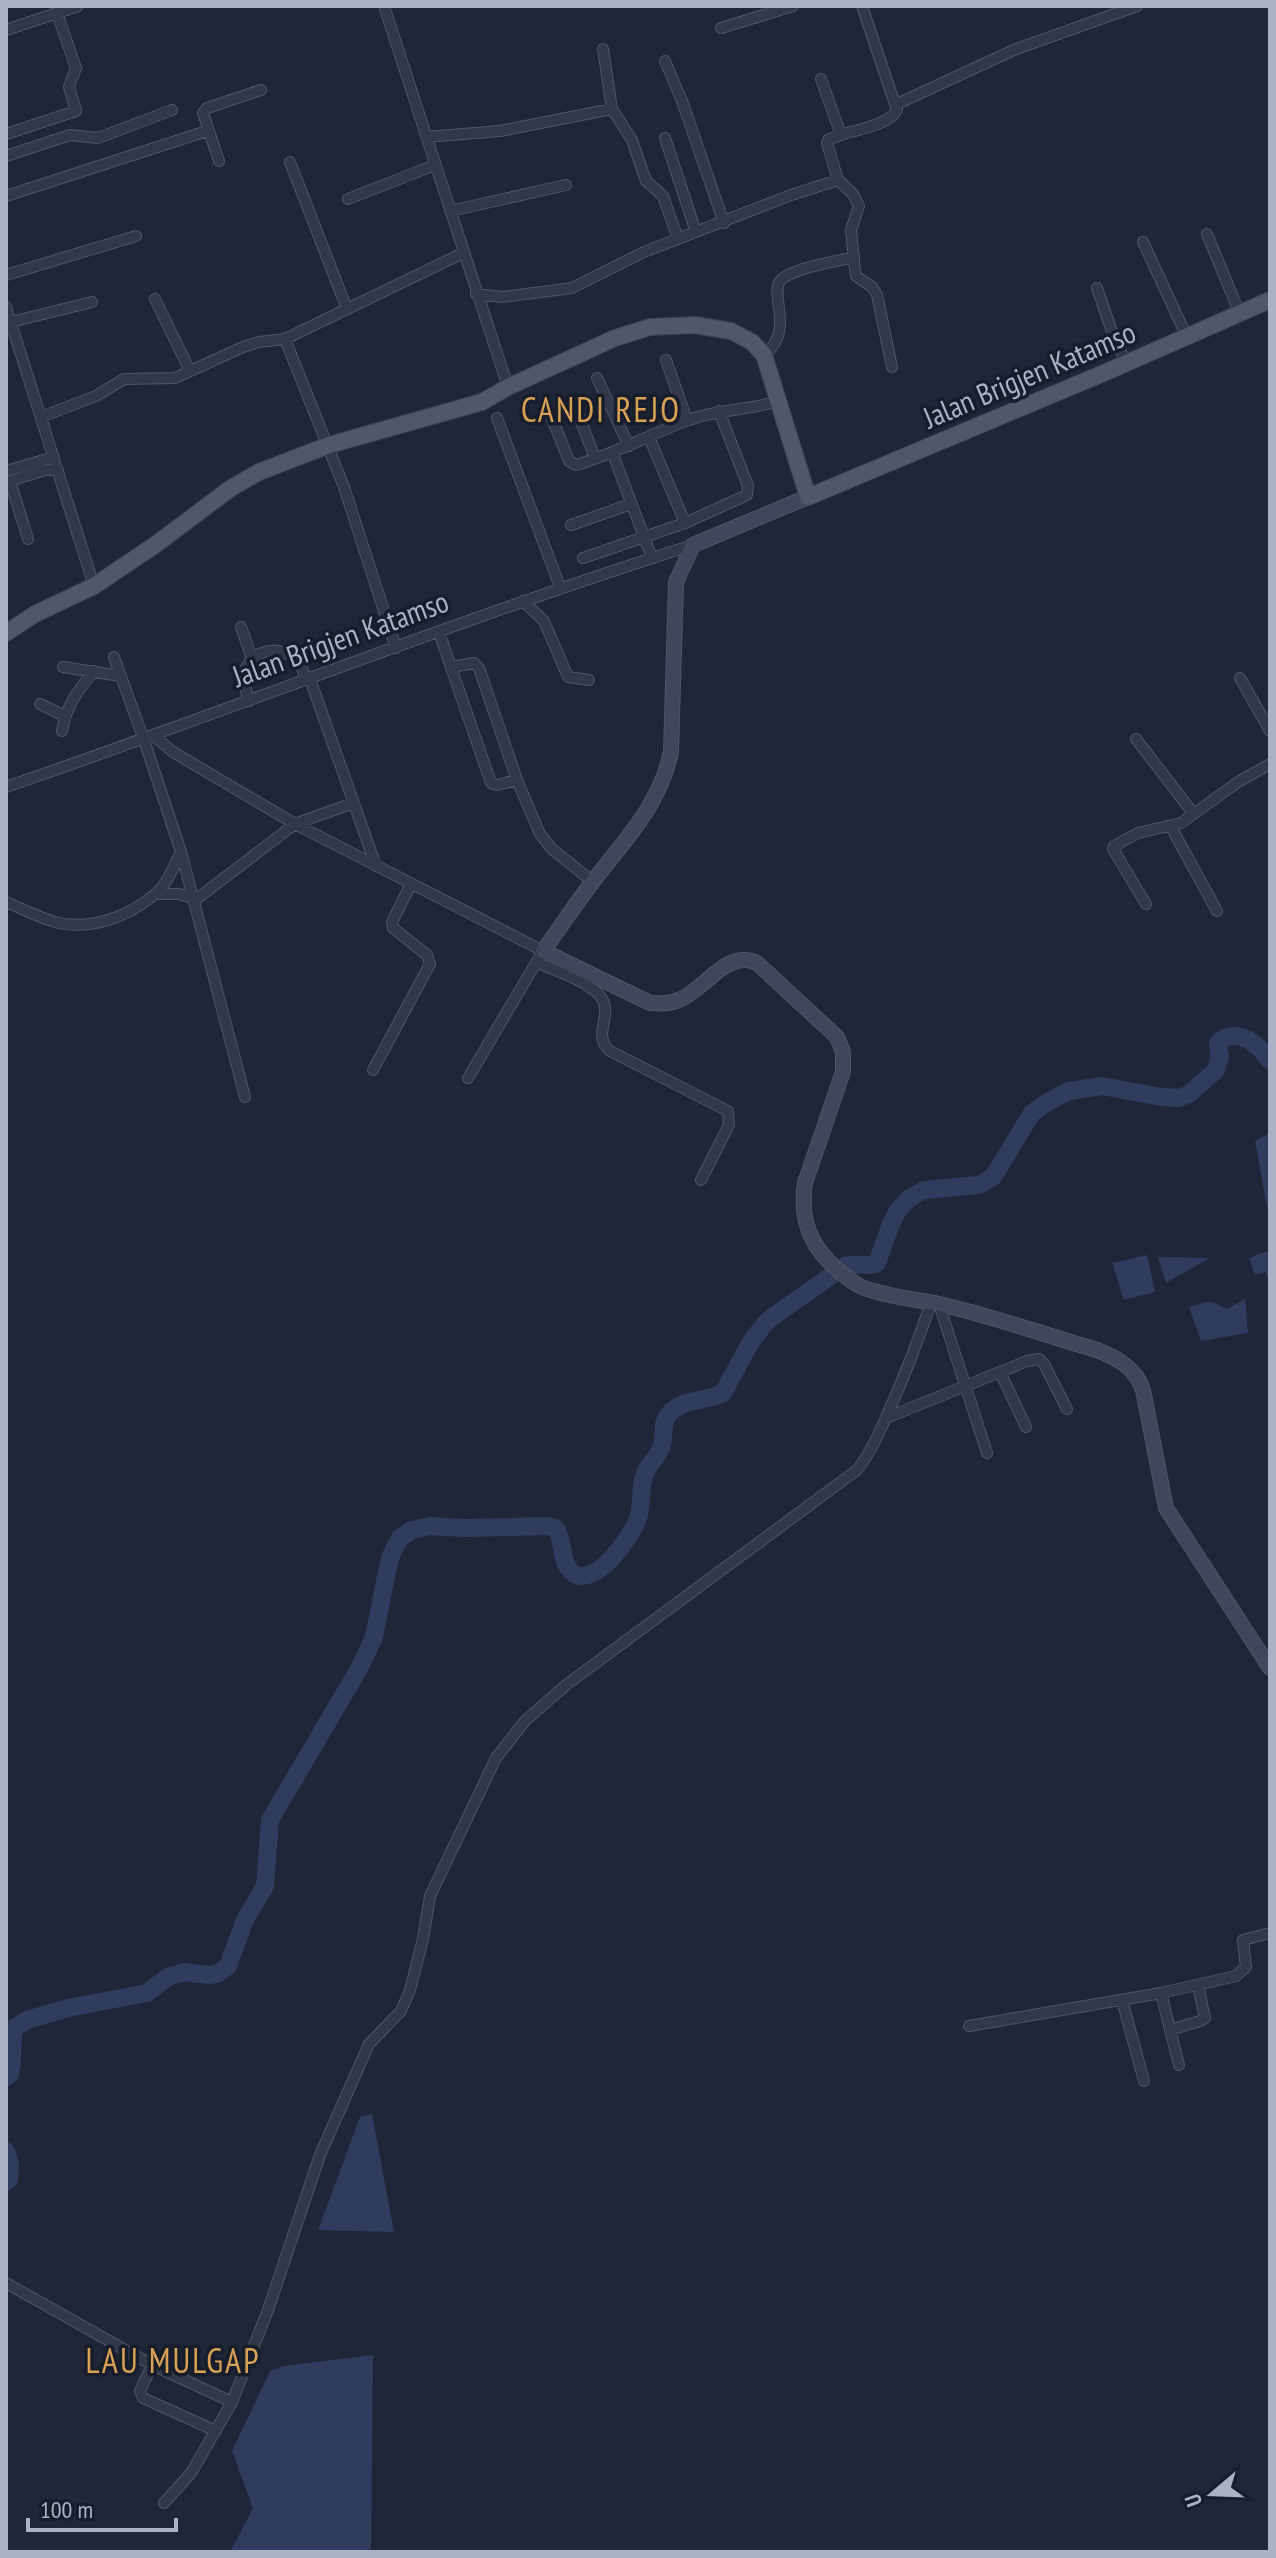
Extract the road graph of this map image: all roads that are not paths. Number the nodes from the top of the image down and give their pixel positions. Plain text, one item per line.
1 (78, 6) edge
2 (384, 6) edge
3 (793, 6) edge
4 (862, 6) edge
5 (1137, 6) edge
6 (781, 8) edge
7 (57, 13) junction
8 (721, 28) dead end
9 (6, 30) edge
10 (603, 49) dead end
11 (665, 61) dead end
12 (821, 79) dead end
13 (261, 90) dead end
14 (897, 104) junction
15 (612, 109) junction
16 (172, 110) dead end
17 (207, 131) junction
18 (6, 134) edge
19 (841, 135) junction
20 (426, 137) junction
21 (665, 138) dead end
22 (6, 156) edge
23 (219, 161) dead end
24 (290, 162) dead end
25 (435, 165) junction
26 (838, 180) junction
27 (566, 185) dead end
28 (6, 196) edge
29 (348, 199) dead end
30 (450, 211) junction
31 (724, 223) junction
32 (696, 232) junction
33 (1207, 234) dead end
34 (136, 236) dead end
35 (678, 239) junction
36 (1143, 242) dead end
37 (463, 253) junction
38 (854, 257) junction
39 (6, 275) edge
40 (1097, 288) dead end
41 (476, 294) junction
42 (155, 299) dead end
43 (1270, 300) edge
44 (92, 302) dead end
45 (347, 309) junction
46 (1240, 314) junction
47 (8, 315) edge
48 (1187, 337) junction
49 (285, 339) junction
50 (764, 355) junction
51 (666, 360) dead end
52 (1126, 363) junction
53 (892, 367) dead end
54 (190, 371) junction
55 (597, 378) dead end
56 (508, 387) junction
57 (573, 401) dead end
58 (777, 401) junction
59 (719, 411) junction
60 (551, 416) dead end
61 (41, 417) junction
62 (497, 418) dead end
63 (687, 420) junction
64 (649, 437) junction
65 (329, 445) junction
66 (629, 446) junction
67 (612, 452) junction
68 (54, 457) junction
69 (595, 458) junction
70 (58, 470) junction
71 (7, 478) edge
72 (808, 497) junction
73 (631, 504) junction
74 (685, 523) junction
75 (571, 525) dead end
76 (645, 538) junction
77 (28, 539) dead end
78 (693, 545) junction
79 (583, 558) dead end
80 (652, 558) junction
81 (94, 586) junction
82 (560, 587) junction
83 (523, 601) junction
84 (241, 627) dead end
85 (439, 632) junction
86 (6, 633) edge
87 (396, 648) junction
88 (114, 657) dead end
89 (252, 659) junction
90 (63, 667) dead end
91 (451, 667) junction
92 (94, 671) junction
93 (120, 676) junction
94 (1240, 678) dead end
95 (308, 680) junction
96 (589, 680) dead end
97 (249, 701) junction
98 (40, 704) dead end
99 (65, 716) junction
100 (62, 731) dead end
101 (1270, 731) edge
102 (149, 738) junction
103 (1136, 739) dead end
104 (1270, 764) edge
105 (517, 780) junction
106 (6, 787) edge
107 (353, 803) junction
108 (1193, 813) junction
109 (295, 824) junction
110 (1171, 827) junction
111 (181, 852) junction
112 (376, 866) junction
113 (593, 882) junction
114 (411, 884) junction
115 (155, 894) junction
116 (193, 900) junction
117 (6, 902) edge
118 (1146, 904) dead end
119 (1217, 911) dead end
120 (540, 957) junction
121 (373, 1070) dead end
122 (468, 1078) dead end
123 (245, 1097) dead end
124 (701, 1180) dead end
125 (935, 1304) junction
126 (1000, 1372) junction
127 (966, 1387) junction
128 (1067, 1409) dead end
129 (886, 1418) junction
130 (1026, 1427) dead end
131 (987, 1453) dead end
132 (1270, 1668) edge
133 (1270, 1933) edge
134 (1198, 1985) junction
135 (1161, 1993) junction
136 (1122, 2000) junction
137 (969, 2026) dead end
138 (1170, 2030) junction
139 (1179, 2065) dead end
140 (1144, 2081) dead end
141 (6, 2283) edge
142 (152, 2365) junction
143 (232, 2402) junction
144 (216, 2431) junction
145 (164, 2503) dead end

1 - 7 street
2 - 20 street
3 - 6 street
4 - 14 street
5 - 14 street
6 - 8 street
7 - 9 street
7 - 18 street
10 - 15 street
11 - 31 street
12 - 19 street
13 - 17 street
14 - 19 street
15 - 20 street
15 - 35 street
16 - 22 street
17 - 23 street
17 - 28 street
19 - 26 street
20 - 25 street
21 - 32 street
24 - 45 street
25 - 29 street
25 - 30 street
26 - 31 street
26 - 38 street
27 - 30 street
30 - 37 street
31 - 32 street
32 - 35 street
33 - 46 street
34 - 39 street
35 - 41 street
36 - 48 street
37 - 41 street
37 - 45 street
38 - 50 street
38 - 53 street
40 - 52 street
41 - 56 street
42 - 54 street
43 - 46 main road, Jalan Brigjen Katamso
44 - 47 street
45 - 49 street
46 - 48 main road, Jalan Brigjen Katamso
47 - 61 street
48 - 52 main road, Jalan Brigjen Katamso
49 - 54 street
49 - 65 street
50 - 56 main road
50 - 58 main road
51 - 63 street
52 - 72 main road, Jalan Brigjen Katamso
54 - 61 street
55 - 66 street
56 - 65 main road
57 - 69 street
58 - 59 street
58 - 72 main road
59 - 63 street
59 - 74 street
60 - 69 street
61 - 68 street
62 - 82 street
63 - 64 street
64 - 66 street
64 - 74 street
65 - 81 main road
65 - 87 street
66 - 67 street
67 - 69 street
67 - 73 street
68 - 70 street
68 - 71 street
70 - 71 street
70 - 81 street
71 - 77 street
72 - 78 street
73 - 75 street
73 - 76 street
74 - 76 street
76 - 79 street
76 - 80 street
78 - 80 street, Jalan Brigjen Katamso
78 - 113 street
80 - 82 street, Jalan Brigjen Katamso
81 - 86 main road
82 - 83 street, Jalan Brigjen Katamso
83 - 85 street, Jalan Brigjen Katamso
83 - 96 street
84 - 89 street
85 - 87 street, Jalan Brigjen Katamso
85 - 91 street
87 - 95 street, Jalan Brigjen Katamso
88 - 93 street
89 - 95 street
89 - 97 street
90 - 92 street
91 - 105 street
91 - 105 street
92 - 93 street
92 - 99 street
93 - 102 street
94 - 101 street
95 - 97 street, Jalan Brigjen Katamso
95 - 107 street
97 - 102 street, Jalan Brigjen Katamso
98 - 99 street
99 - 100 street
102 - 106 street, Jalan Brigjen Katamso
102 - 109 street
102 - 111 street
103 - 108 street
104 - 108 street
105 - 113 street
107 - 109 street
107 - 112 street
108 - 110 street
109 - 112 street
109 - 116 street
110 - 118 street
110 - 119 street
111 - 115 street
111 - 116 street
112 - 114 street
113 - 120 street
114 - 120 street
114 - 121 street
115 - 116 street
115 - 117 street
116 - 123 street
120 - 122 street
120 - 124 street
120 - 125 street
125 - 127 street
125 - 129 street
125 - 132 street
126 - 127 street
126 - 128 street
126 - 130 street
127 - 129 street
127 - 131 street
129 - 143 street
133 - 134 street
134 - 135 street
134 - 138 street
135 - 136 street
135 - 138 street
136 - 137 street
136 - 140 street
138 - 139 street
141 - 142 street
142 - 143 street
142 - 144 street
143 - 144 street
144 - 145 street

